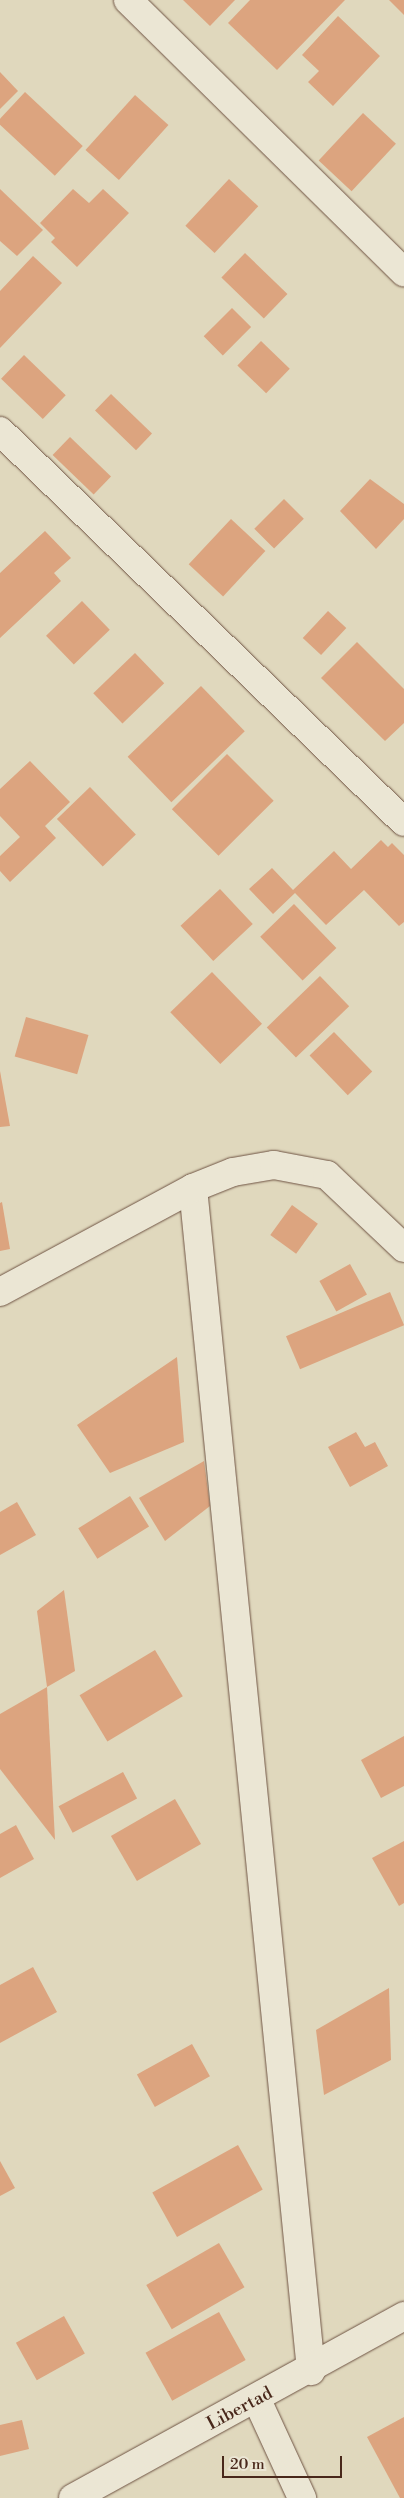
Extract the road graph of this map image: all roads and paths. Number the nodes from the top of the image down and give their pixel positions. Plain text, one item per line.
1 (128, 0) edge
2 (404, 272) edge
3 (0, 431) edge
4 (402, 816) edge
5 (193, 1188) junction
6 (404, 1248) edge
7 (0, 1292) edge
8 (404, 2316) edge
9 (311, 2371) junction
10 (257, 2400) junction
11 (73, 2498) edge
12 (302, 2498) edge

1 - 2 street
3 - 4 street
5 - 6 street
5 - 7 street
5 - 9 street
8 - 9 street, Libertad
9 - 10 street, Libertad
10 - 11 street, Libertad
10 - 12 street

